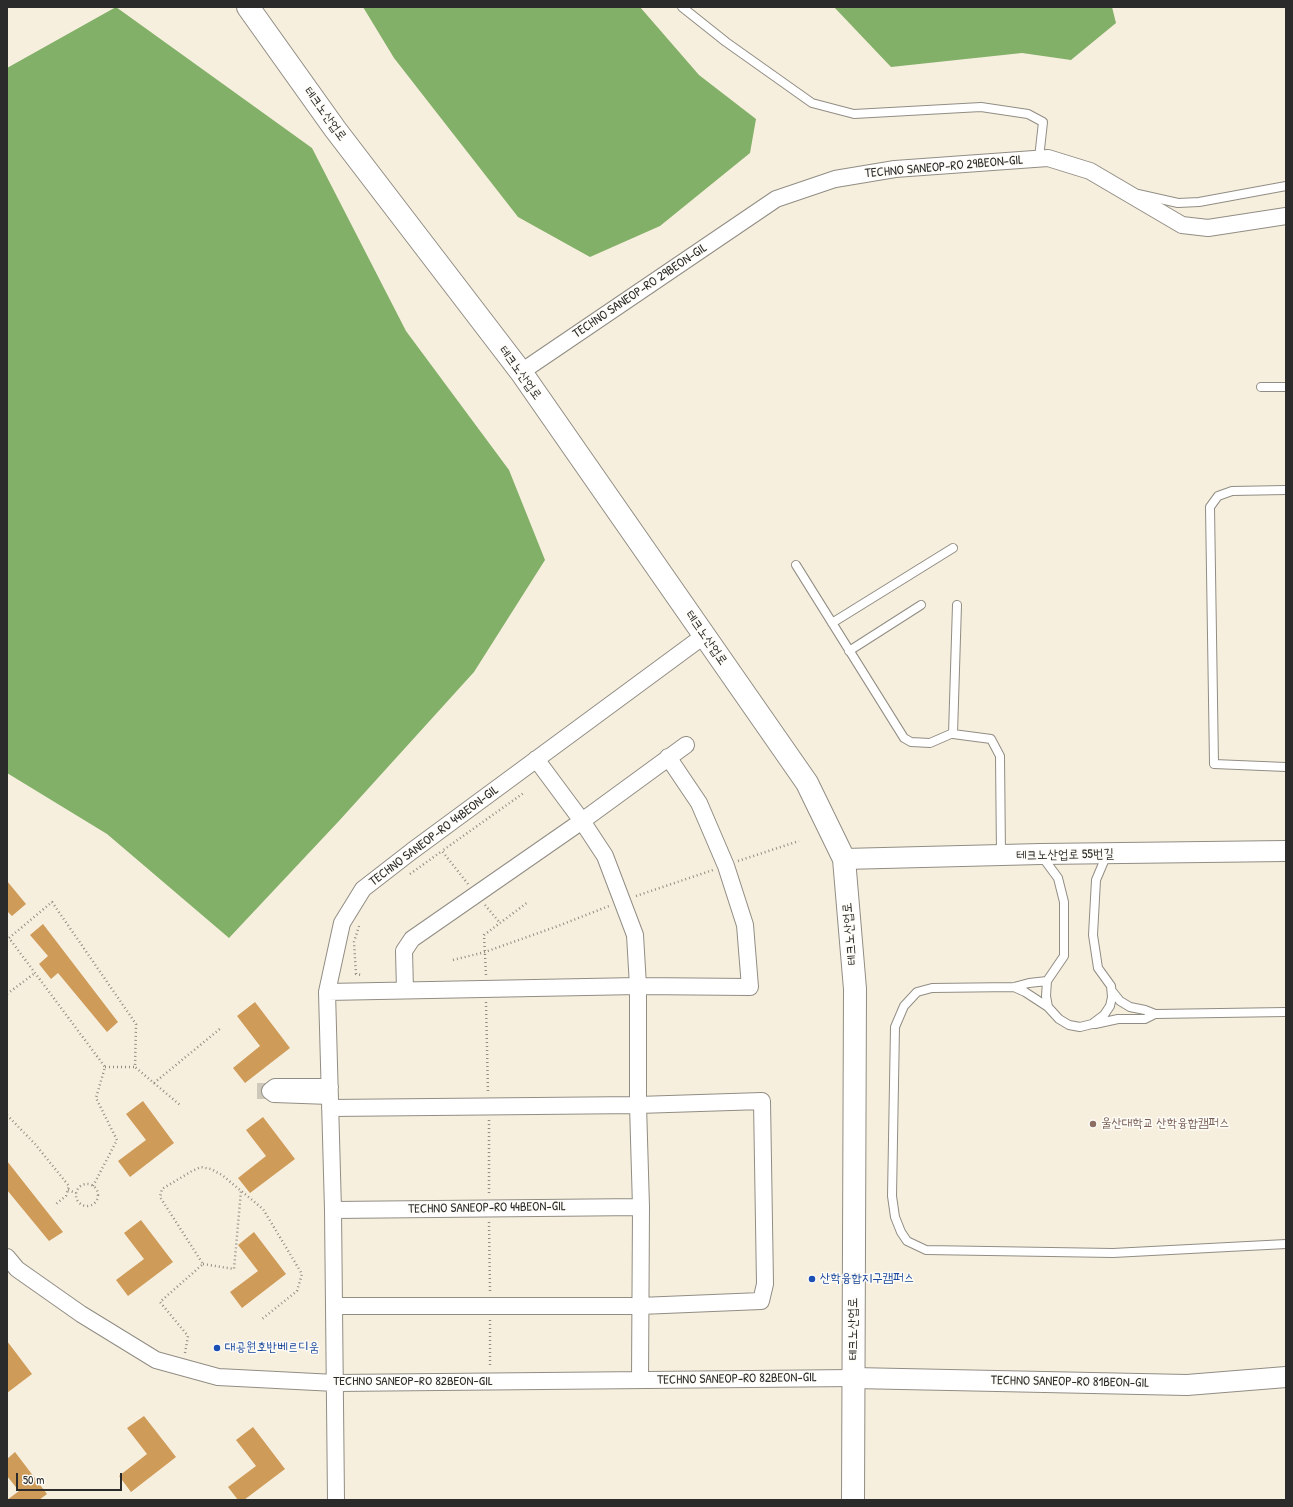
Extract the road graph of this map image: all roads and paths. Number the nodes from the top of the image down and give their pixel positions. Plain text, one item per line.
1 (248, 7) edge
2 (682, 7) edge
3 (1040, 158) junction
4 (1286, 186) edge
5 (1122, 190) junction
6 (1286, 216) edge
7 (521, 372) junction
8 (1261, 387) dead end
9 (1286, 387) edge
10 (1286, 490) edge
11 (953, 548) dead end
12 (796, 565) dead end
13 (921, 605) dead end
14 (957, 605) dead end
15 (832, 623) junction
16 (705, 635) junction
17 (849, 650) junction
18 (953, 733) junction
19 (686, 744) dead end
20 (668, 758) junction
21 (536, 759) junction
22 (1286, 766) edge
23 (525, 792) dead end
24 (582, 822) junction
25 (799, 840) dead end
26 (442, 851) junction
27 (1286, 851) edge
28 (1040, 854) junction
29 (1107, 854) junction
30 (1000, 856) junction
31 (844, 859) junction
32 (726, 866) junction
33 (404, 877) dead end
34 (471, 887) dead end
35 (622, 901) junction
36 (528, 902) dead end
37 (361, 919) dead end
38 (485, 952) junction
39 (452, 960) dead end
40 (35, 973) junction
41 (368, 977) dead end
42 (1047, 981) junction
43 (638, 986) junction
44 (1014, 987) junction
45 (486, 989) junction
46 (405, 990) junction
47 (1111, 991) junction
48 (327, 992) junction
49 (7, 994) edge
50 (1048, 1007) junction
51 (1286, 1012) edge
52 (1155, 1014) junction
53 (1092, 1024) junction
54 (221, 1028) dead end
55 (104, 1067) junction
56 (135, 1067) junction
57 (154, 1083) junction
58 (330, 1097) junction
59 (180, 1105) dead end
60 (638, 1105) junction
61 (489, 1106) junction
62 (7, 1115) edge
63 (93, 1186) junction
64 (68, 1190) junction
65 (241, 1191) junction
66 (76, 1193) junction
67 (56, 1204) dead end
68 (641, 1207) junction
69 (489, 1208) junction
70 (333, 1210) junction
71 (1286, 1244) edge
72 (7, 1257) edge
73 (203, 1264) junction
74 (334, 1306) junction
75 (490, 1306) junction
76 (640, 1306) junction
77 (262, 1319) dead end
78 (188, 1336) dead end
79 (1286, 1377) edge
80 (854, 1378) junction
81 (640, 1380) junction
82 (490, 1381) junction
83 (335, 1383) junction
84 (336, 1500) edge
85 (853, 1500) edge

1 - 7 main road, 테크노산업로
2 - 3 lane
3 - 5 street, TECHNO SANEOP-RO 29BEON-GIL
3 - 7 street, TECHNO SANEOP-RO 29BEON-GIL
4 - 5 lane
5 - 6 street, TECHNO SANEOP-RO 29BEON-GIL
7 - 16 main road, 테크노산업로
8 - 9 lane
10 - 22 lane
11 - 15 lane
12 - 15 lane
13 - 17 lane
14 - 18 lane
15 - 17 lane
16 - 21 street, TECHNO SANEOP-RO 44BEON-GIL
16 - 31 main road, 테크노산업로
17 - 18 lane
18 - 30 lane
19 - 20 street
20 - 24 street
20 - 32 street
21 - 24 street
21 - 48 street, TECHNO SANEOP-RO 44BEON-GIL
23 - 26 path
24 - 35 street
24 - 46 street
25 - 32 path
26 - 33 path
26 - 34 path
27 - 29 street, 테크노산업로 55번길
28 - 29 street, 테크노산업로 55번길
28 - 30 street, 테크노산업로 55번길
28 - 42 lane
29 - 47 lane
30 - 31 street, 테크노산업로 55번길
31 - 80 main road, 테크노산업로
32 - 35 path
32 - 43 street
35 - 38 path
35 - 43 street
36 - 38 path
37 - 41 path
38 - 39 path
38 - 45 path
40 - 49 path
40 - 55 path
40 - 56 path
42 - 44 lane
42 - 50 lane
43 - 45 street
43 - 60 street
44 - 50 lane
44 - 71 lane
45 - 46 street
45 - 61 path
46 - 48 street
47 - 52 lane
47 - 53 lane
48 - 58 street, TECHNO SANEOP-RO 44BEON-GIL
50 - 53 lane
51 - 52 lane
52 - 53 lane
54 - 57 path
55 - 56 path
55 - 63 path
56 - 57 path
57 - 59 path
58 - 61 street
58 - 70 street, TECHNO SANEOP-RO 44BEON-GIL
60 - 61 street
60 - 68 street
60 - 76 street
61 - 69 path
62 - 64 path
63 - 66 path
63 - 66 path
64 - 66 path
64 - 67 path
65 - 73 path
65 - 73 path
65 - 77 path
68 - 69 street, TECHNO SANEOP-RO 44BEON-GIL
68 - 76 street
69 - 70 street, TECHNO SANEOP-RO 44BEON-GIL
69 - 75 path
70 - 74 street, TECHNO SANEOP-RO 44BEON-GIL
72 - 83 street, TECHNO SANEOP-RO 82BEON-GIL
73 - 78 path
74 - 75 street
74 - 83 street, TECHNO SANEOP-RO 44BEON-GIL
75 - 76 street
75 - 82 path
76 - 81 street
79 - 80 street, TECHNO SANEOP-RO 81BEON-GIL
80 - 81 street, TECHNO SANEOP-RO 82BEON-GIL
80 - 85 main road, 테크노산업로
81 - 82 street, TECHNO SANEOP-RO 82BEON-GIL
82 - 83 street, TECHNO SANEOP-RO 82BEON-GIL
83 - 84 street, TECHNO SANEOP-RO 44BEON-GIL

